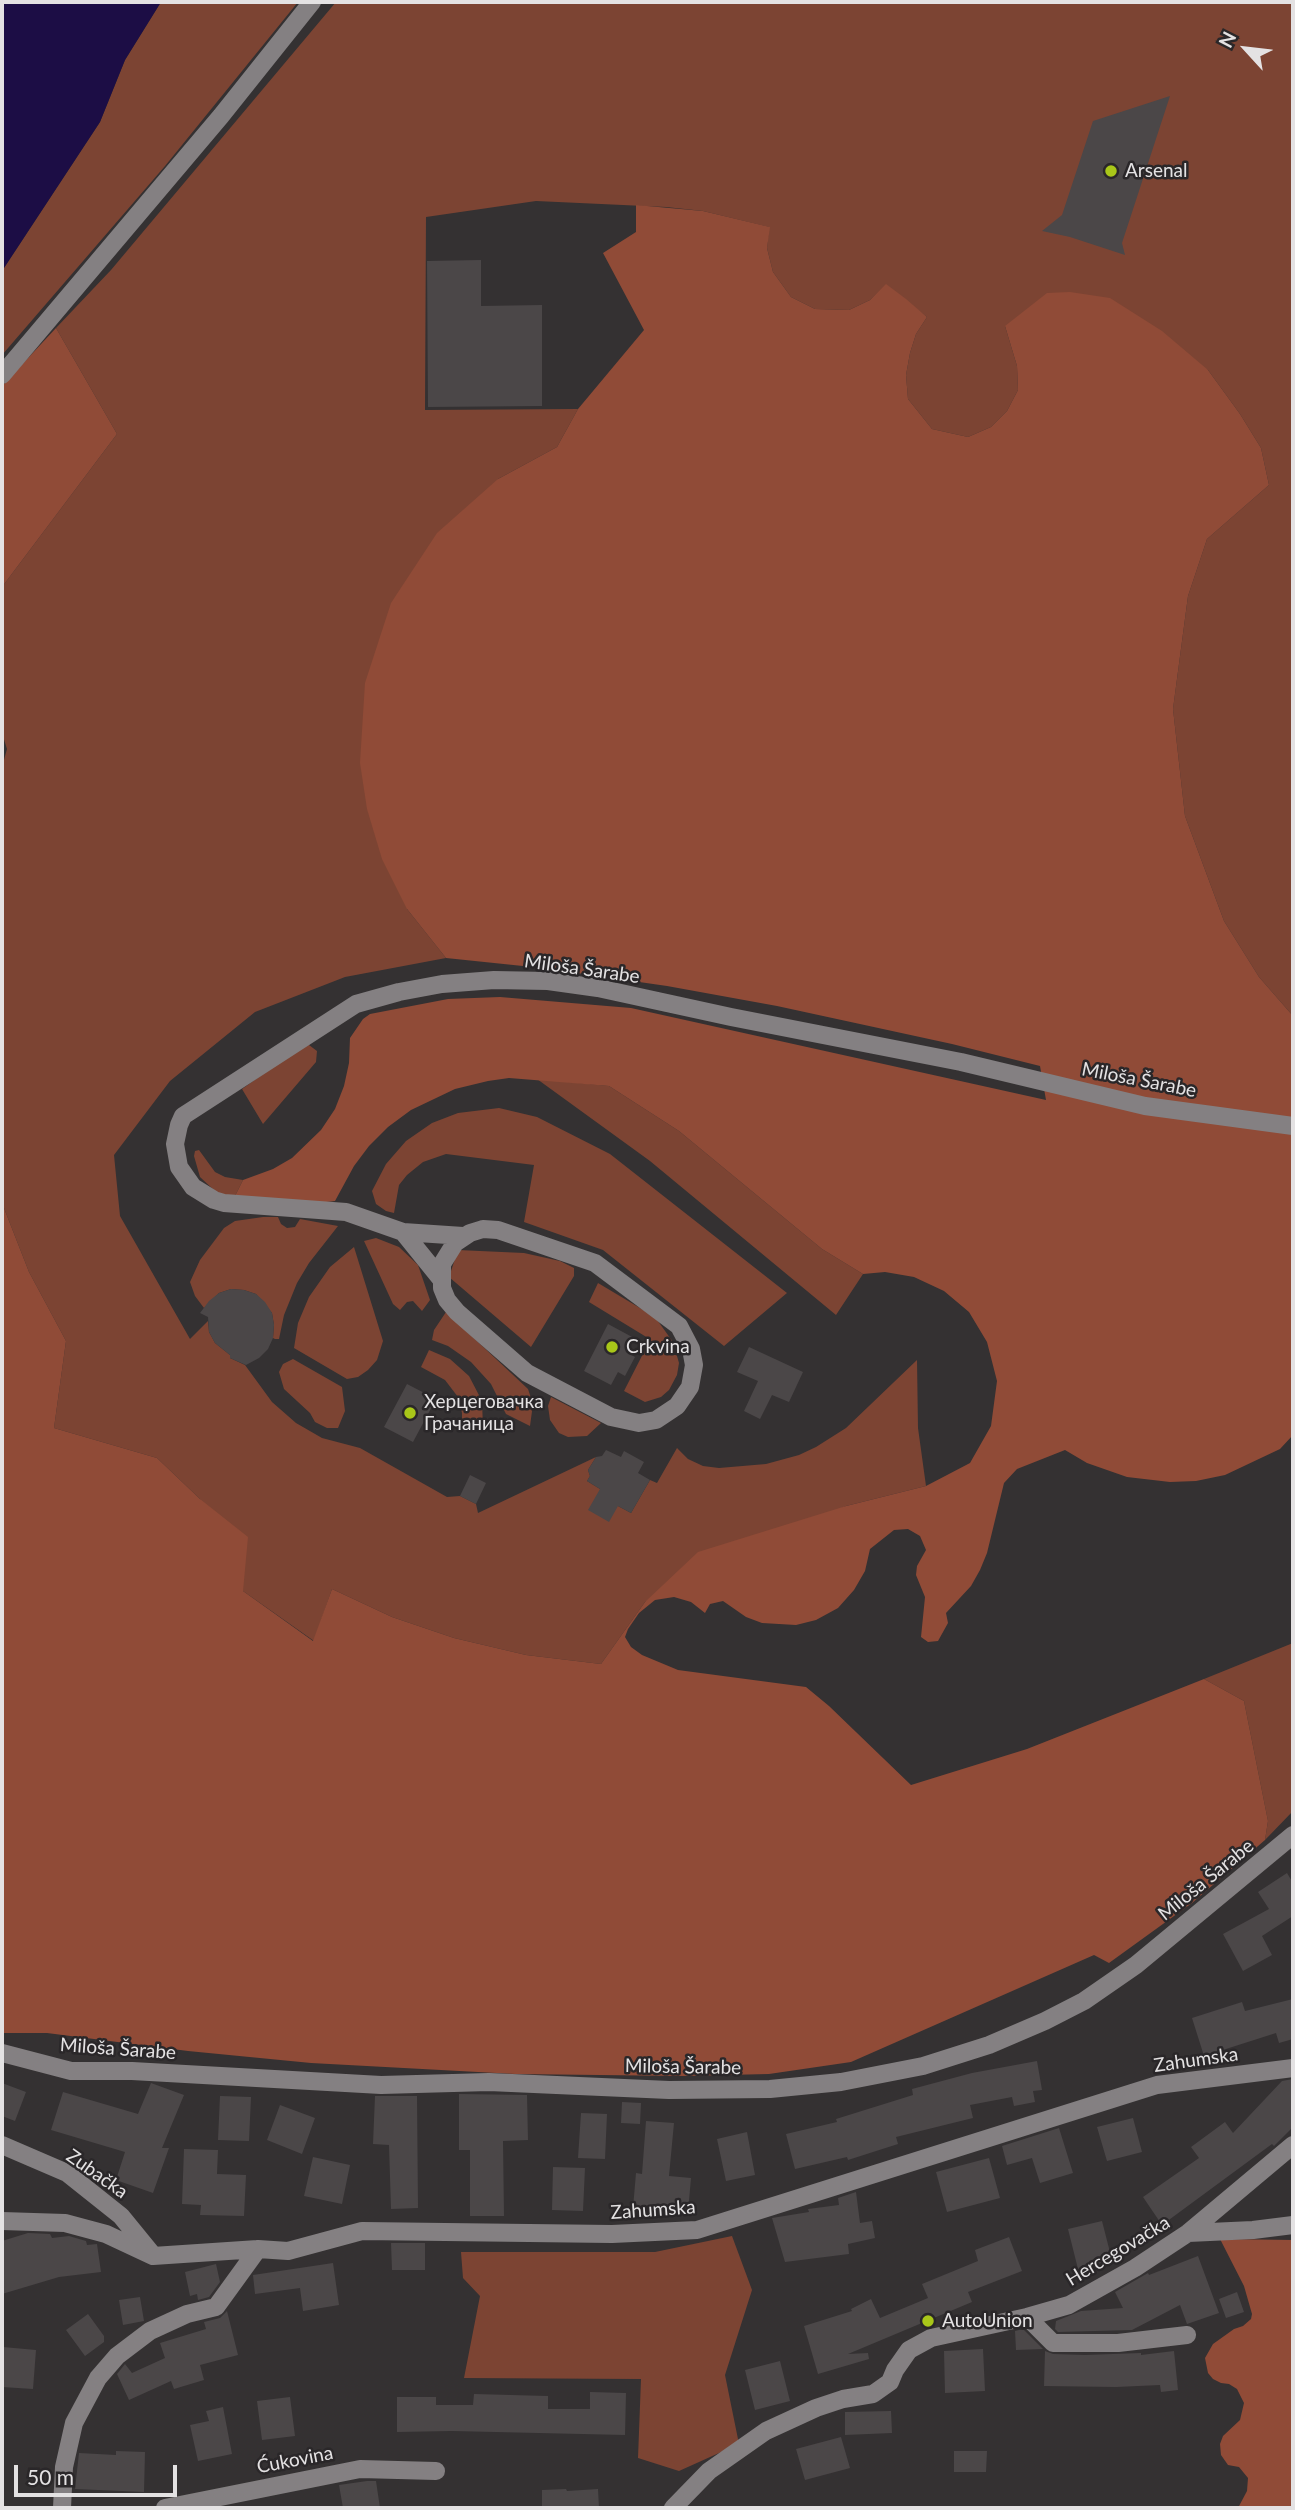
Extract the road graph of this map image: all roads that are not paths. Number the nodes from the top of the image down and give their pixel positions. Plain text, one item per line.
1 (313, 2) edge
2 (2, 375) edge
3 (1293, 1126) edge
4 (403, 1232) junction
5 (463, 1236) junction
6 (441, 1279) junction
7 (1293, 1835) edge
8 (2, 2053) edge
9 (1293, 2068) edge
10 (2, 2145) edge
11 (1293, 2145) edge
12 (2, 2221) edge
13 (1293, 2225) edge
14 (1188, 2233) junction
15 (258, 2249) junction
16 (153, 2256) junction
17 (1027, 2317) junction
18 (1187, 2335) dead end
19 (436, 2471) dead end
20 (62, 2508) edge
21 (165, 2508) edge
22 (673, 2508) edge

1 - 2 street
3 - 4 street, Miloša Šarabe
4 - 5 street, Miloša Šarabe
4 - 6 street
5 - 6 street
5 - 6 street
7 - 8 street, Miloša Šarabe
9 - 15 street, Zahumska
10 - 16 street, Zubačka
11 - 14 street, Hercegovačka
12 - 16 street, Zahumska
13 - 14 street, Hercegovačka
14 - 17 street, Hercegovačka
15 - 16 street, Zahumska
15 - 20 street
17 - 18 street
17 - 22 street, Hercegovačka
19 - 21 street, Ćukovina

